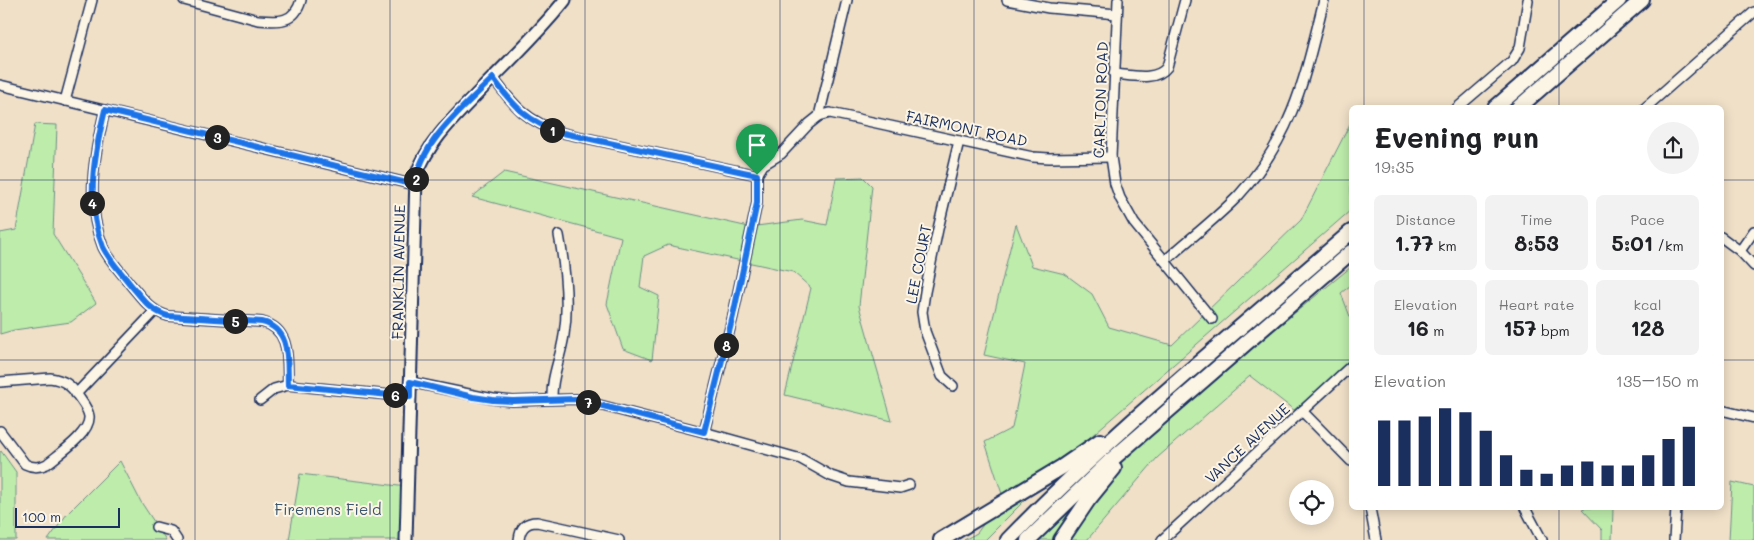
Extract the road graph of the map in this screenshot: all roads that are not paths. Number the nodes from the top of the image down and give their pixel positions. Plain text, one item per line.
1 (92, 0) edge
2 (184, 0) edge
3 (301, 0) edge
4 (564, 0) edge
5 (847, 0) edge
6 (1007, 0) edge
7 (1118, 0) edge
8 (1185, 0) edge
9 (1324, 0) edge
10 (1528, 0) edge
11 (1619, 0) edge
12 (1642, 0) edge
13 (1754, 12) edge
14 (1117, 14) junction
15 (1114, 74) junction
16 (493, 78) junction
17 (0, 85) edge
18 (65, 100) junction
19 (1461, 105) edge
20 (1498, 105) edge
21 (1521, 105) edge
22 (1648, 105) edge
23 (105, 110) junction
24 (819, 116) junction
25 (959, 141) junction
26 (1111, 157) junction
27 (757, 175) junction
28 (415, 185) junction
29 (1754, 230) edge
30 (1349, 234) edge
31 (559, 235) dead end
32 (1724, 239) edge
33 (1740, 251) junction
34 (1349, 254) edge
35 (1165, 261) junction
36 (1754, 266) edge
37 (154, 311) junction
38 (1212, 319) dead end
39 (1349, 368) edge
40 (0, 382) edge
41 (410, 382) junction
42 (288, 385) junction
43 (953, 386) dead end
44 (76, 394) junction
45 (410, 397) junction
46 (552, 399) junction
47 (260, 400) dead end
48 (1302, 411) junction
49 (1724, 411) edge
50 (1140, 415) junction
51 (1754, 418) edge
52 (1157, 421) junction
53 (0, 431) edge
54 (704, 432) junction
55 (1349, 460) edge
56 (909, 485) dead end
57 (1370, 510) edge
58 (1526, 510) edge
59 (1676, 510) edge
60 (156, 528) dead end
61 (177, 540) edge
62 (406, 540) edge
63 (519, 540) edge
64 (619, 540) edge
65 (942, 540) edge
66 (1008, 540) edge
67 (1028, 540) edge
68 (1061, 540) edge
69 (1162, 540) edge
70 (1376, 540) edge
71 (1542, 540) edge
72 (1674, 540) edge

1 - 18 street
2 - 3 street
4 - 16 main road, FRANKLIN AVENUE
5 - 24 street
6 - 14 street
7 - 14 street, CARLTON ROAD
8 - 15 street
9 - 35 street
10 - 19 street
11 - 20 highway
12 - 21 highway
13 - 22 street
14 - 15 street, CARLTON ROAD
15 - 26 street, CARLTON ROAD
16 - 27 street
16 - 28 main road, FRANKLIN AVENUE
17 - 18 street
18 - 23 street
23 - 28 street
23 - 37 street
24 - 25 street, FAIRMONT ROAD
24 - 27 street
25 - 26 street, FAIRMONT ROAD
25 - 43 street, LEE COURT
26 - 35 street, CARLTON ROAD
27 - 54 street
28 - 41 main road, FRANKLIN AVENUE
29 - 33 street
30 - 50 highway
31 - 46 street
32 - 33 street
33 - 36 street
34 - 52 highway
35 - 38 street, CARLTON ROAD
37 - 42 street
37 - 44 street
39 - 48 street, VANCE AVENUE
40 - 44 street
41 - 45 main road, FRANKLIN AVENUE
41 - 46 street
42 - 45 street
42 - 47 street
44 - 53 street
45 - 62 main road, FRANKLIN AVENUE
46 - 54 street
48 - 55 street
48 - 69 street, VANCE AVENUE
49 - 51 street
50 - 65 highway
50 - 66 highway
52 - 67 highway
52 - 68 highway
54 - 56 street
57 - 70 street
58 - 71 street
59 - 72 street
60 - 61 street
63 - 64 street

